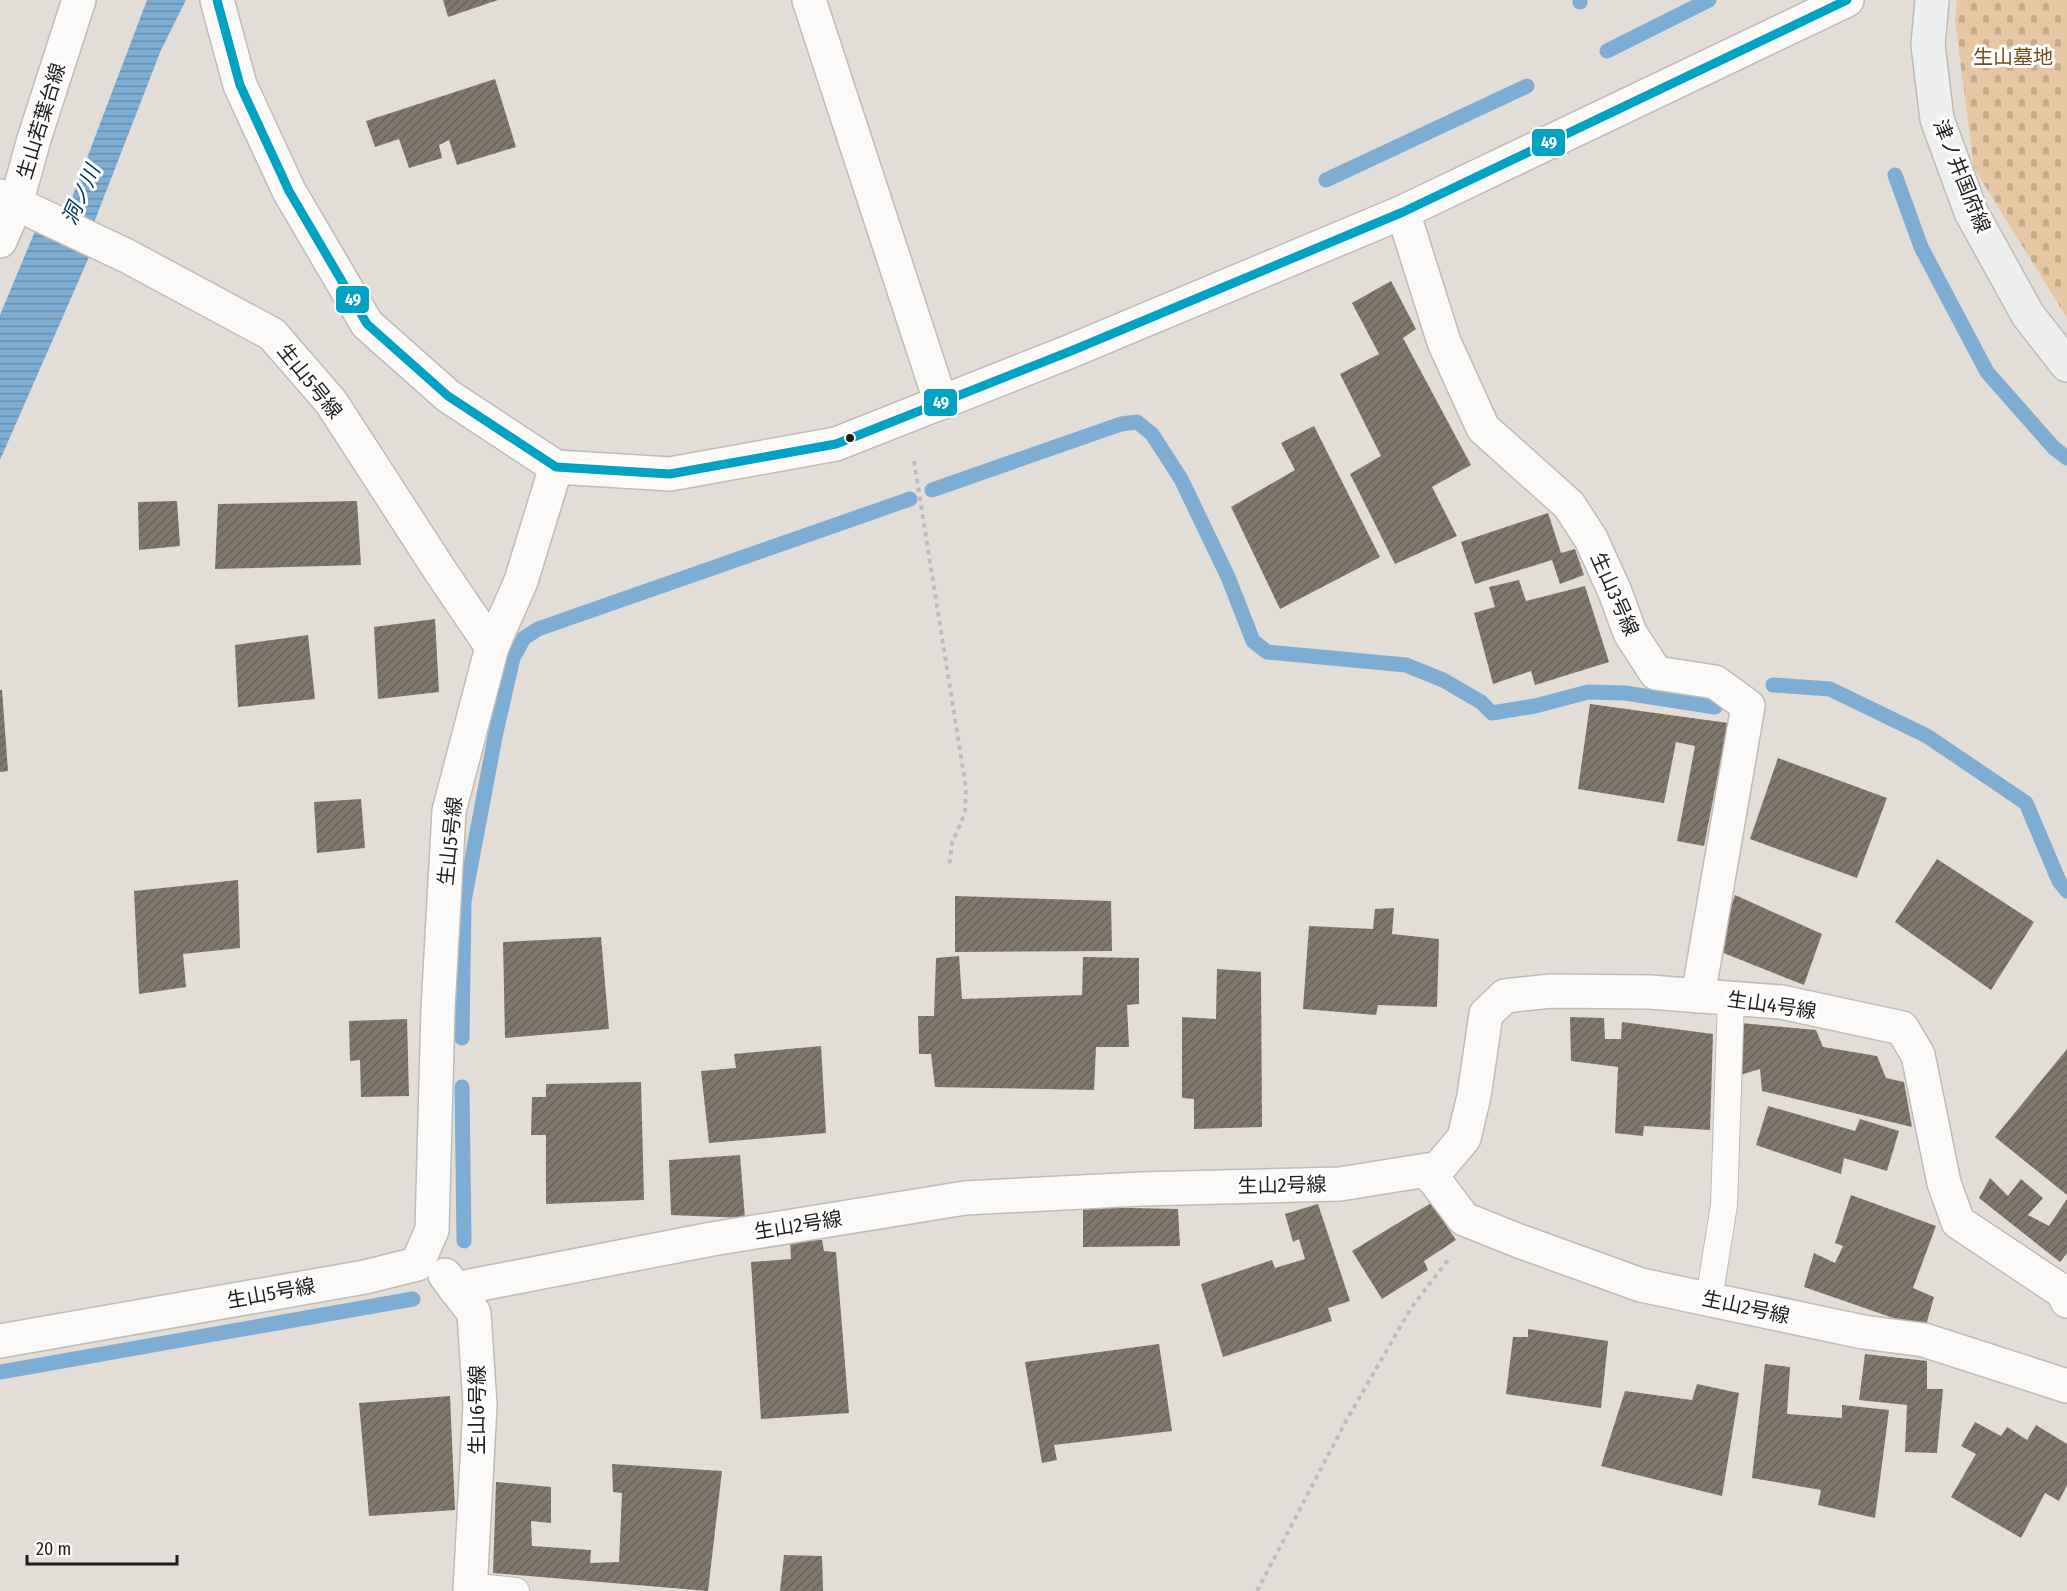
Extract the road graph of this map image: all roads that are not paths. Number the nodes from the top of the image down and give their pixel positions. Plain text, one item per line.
1 (79, 0) edge
2 (217, 0) edge
3 (809, 0) edge
4 (1847, 0) edge
5 (1932, 0) edge
6 (8, 200) edge
7 (1403, 212) junction
8 (0, 241) edge
9 (2067, 365) edge
10 (940, 403) junction
11 (556, 467) junction
12 (492, 647) junction
13 (1698, 996) junction
14 (1731, 999) junction
15 (1431, 1177) junction
16 (424, 1246) junction
17 (455, 1289) junction
18 (1709, 1299) junction
19 (2067, 1300) edge
20 (0, 1341) edge
21 (2067, 1386) edge
22 (470, 1588) edge
23 (516, 1591) edge

1 - 6 street, 生山若葉台線
2 - 11 street
3 - 10 street
4 - 7 street
5 - 9 main road, 津ノ井国府線
6 - 8 street, 生山若葉台線
6 - 12 street, 生山5号線
7 - 10 street
7 - 13 street, 生山3号線
10 - 11 street
11 - 12 street
12 - 16 street, 生山5号線
13 - 14 street, 生山4号線
13 - 15 street, 生山4号線
14 - 18 lane
14 - 19 street, 生山4号線
15 - 17 street, 生山2号線
15 - 18 street, 生山2号線
16 - 17 street, 生山6号線
16 - 20 street, 生山5号線
17 - 22 street, 生山6号線
18 - 21 street, 生山2号線
22 - 23 lane

